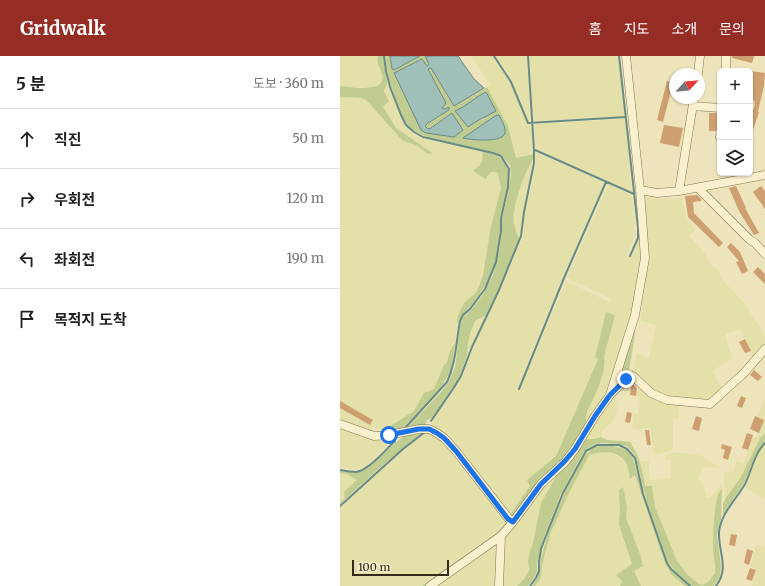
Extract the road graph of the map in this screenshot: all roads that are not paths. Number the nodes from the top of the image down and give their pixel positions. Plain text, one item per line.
1 (626, 56) edge
2 (700, 56) edge
3 (726, 56) edge
4 (699, 68) edge
5 (726, 68) edge
6 (693, 104) edge
7 (702, 104) edge
8 (717, 107) edge
9 (765, 175) edge
10 (698, 188) junction
11 (640, 190) junction
12 (679, 191) junction
13 (765, 254) edge
14 (765, 350) edge
15 (610, 395) junction
16 (340, 424) edge
17 (513, 522) junction
18 (501, 536) junction
19 (430, 586) edge
20 (500, 586) edge

1 - 11 street
2 - 4 street
3 - 5 street
6 - 12 street
7 - 8 street
9 - 10 street
10 - 12 street
10 - 13 street
11 - 12 street
11 - 15 street
14 - 15 street
15 - 17 street
16 - 17 street
17 - 18 street
18 - 19 street
18 - 20 street

